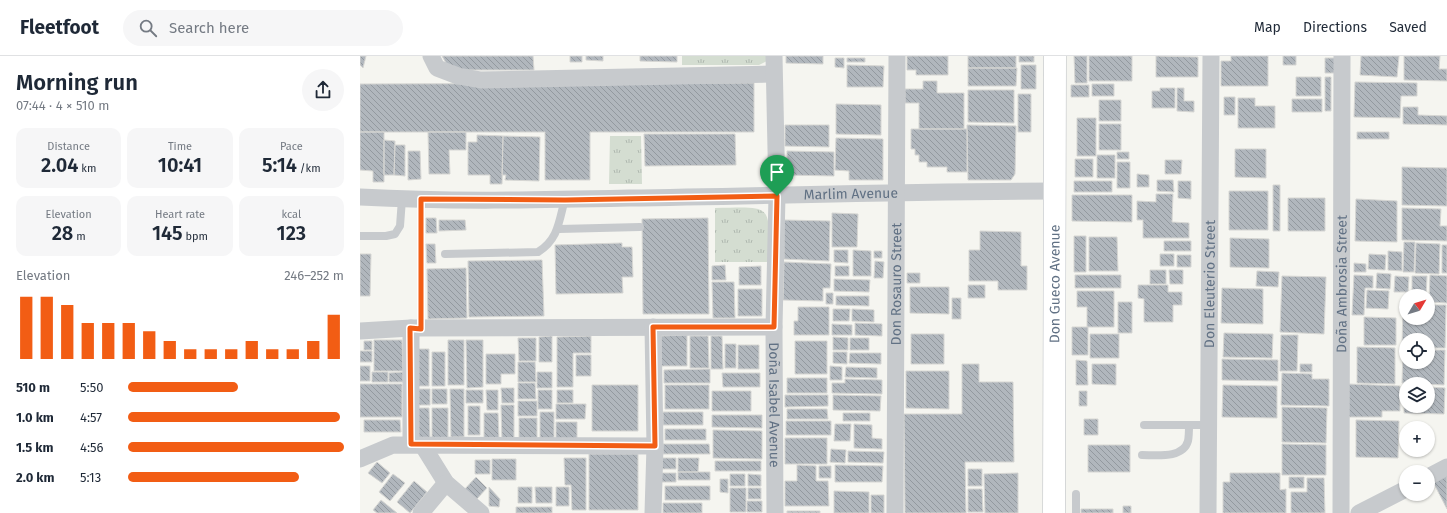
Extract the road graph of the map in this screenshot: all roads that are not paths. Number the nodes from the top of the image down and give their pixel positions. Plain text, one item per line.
1 (774, 56) edge
2 (897, 56) edge
3 (1055, 56) edge
4 (1211, 56) edge
5 (1342, 56) edge
6 (434, 62) edge
7 (773, 74) junction
8 (1054, 191) junction
9 (898, 192) junction
10 (777, 196) junction
11 (360, 197) edge
12 (421, 199) junction
13 (402, 200) junction
14 (565, 200) junction
15 (640, 227) dead end
16 (559, 229) junction
17 (360, 236) edge
18 (445, 254) dead end
19 (653, 327) junction
20 (774, 327) junction
21 (416, 328) junction
22 (360, 331) edge
23 (1144, 425) dead end
24 (1189, 425) junction
25 (1208, 425) junction
26 (417, 445) junction
27 (655, 446) junction
28 (1142, 455) dead end
29 (360, 458) edge
30 (1447, 467) edge
31 (1435, 473) edge
32 (446, 483) junction
33 (1399, 492) edge
34 (1076, 494) dead end
35 (421, 513) edge
36 (481, 513) edge
37 (653, 513) edge
38 (775, 513) edge
39 (895, 513) edge
40 (1054, 513) edge
41 (1076, 513) edge
42 (1208, 513) edge
43 (1341, 513) edge
44 (1359, 513) edge

1 - 7 street, Doña Isabel Avenue
2 - 9 street, Don Rosauro Street
3 - 8 main road, Don Gueco Avenue
4 - 25 street, Don Eleuterio Street
5 - 43 street, Doña Ambrosia Street
6 - 7 street
7 - 10 street, Doña Isabel Avenue
8 - 9 street, Marlim Avenue
8 - 40 main road, Don Gueco Avenue
9 - 10 street, Marlim Avenue
9 - 39 street, Don Rosauro Street
10 - 14 street, Marlim Avenue
10 - 20 street, Doña Isabel Avenue
11 - 13 street, Marlim Avenue
12 - 13 street, Marlim Avenue
12 - 14 street, Marlim Avenue
12 - 21 lane
13 - 17 lane
14 - 16 lane
15 - 16 lane
16 - 18 lane
19 - 20 street
19 - 21 street
19 - 27 street
20 - 38 street, Doña Isabel Avenue
21 - 22 street
21 - 26 street
23 - 24 lane
24 - 25 lane
24 - 28 lane
25 - 42 street, Don Eleuterio Street
26 - 27 street
26 - 29 street
26 - 32 street
27 - 37 street
30 - 31 street
32 - 35 street
32 - 36 street
33 - 44 street
34 - 41 lane

